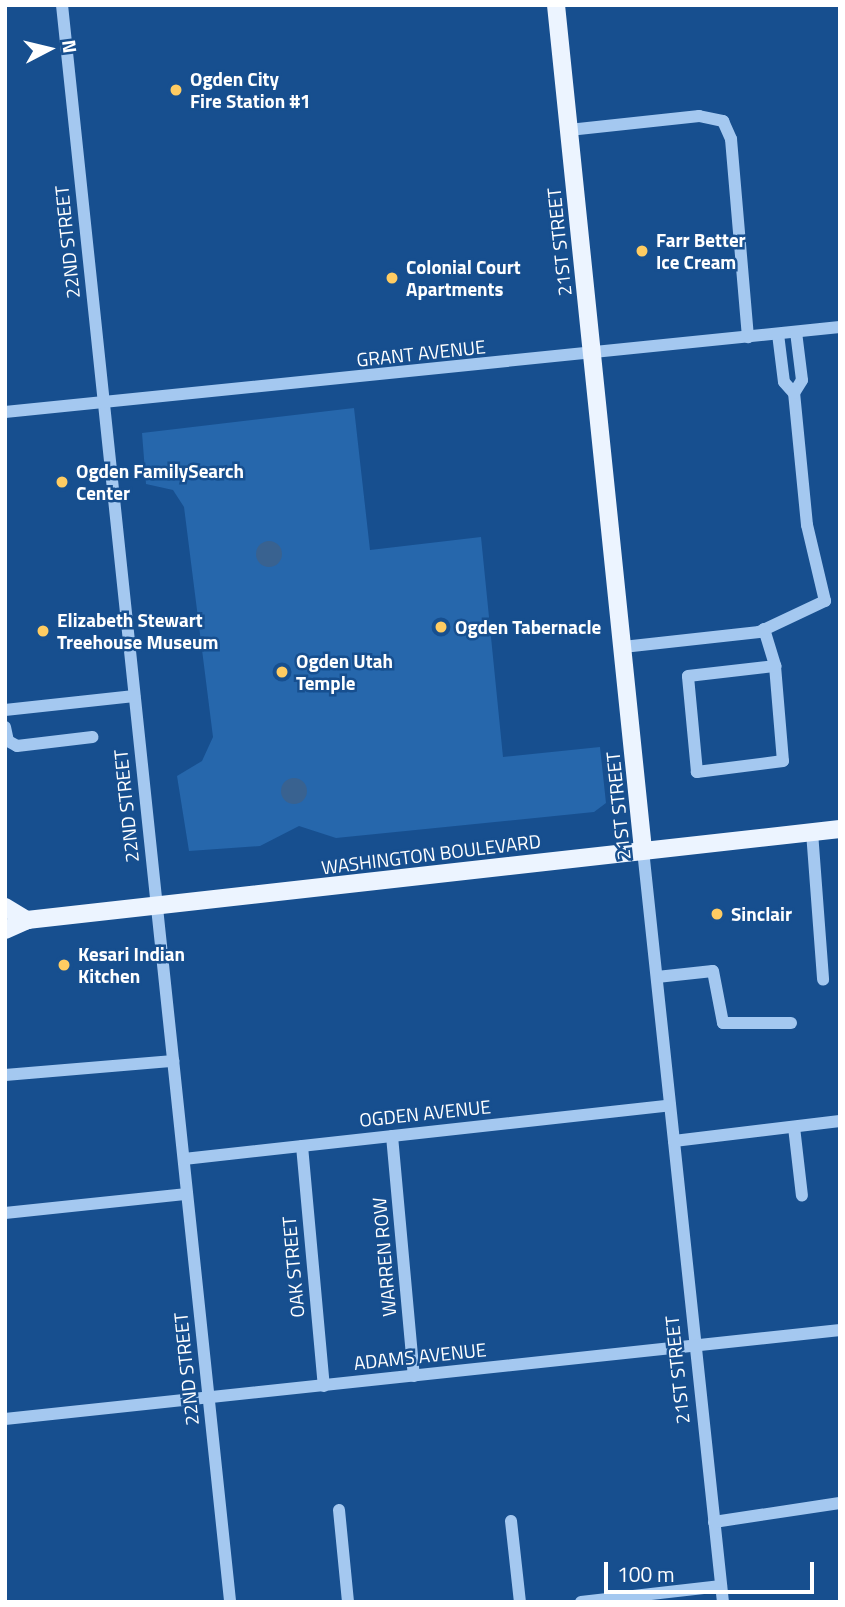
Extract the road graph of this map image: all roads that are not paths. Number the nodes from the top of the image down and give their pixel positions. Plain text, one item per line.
1 (62, 5) edge
2 (556, 5) edge
3 (569, 130) junction
4 (840, 327) edge
5 (796, 332) junction
6 (778, 334) junction
7 (748, 337) junction
8 (592, 355) junction
9 (794, 393) junction
10 (103, 404) junction
11 (5, 412) edge
12 (764, 629) junction
13 (623, 647) junction
14 (775, 666) junction
15 (134, 696) junction
16 (5, 710) edge
17 (5, 727) edge
18 (92, 737) dead end
19 (840, 829) edge
20 (812, 832) junction
21 (643, 850) junction
22 (157, 906) junction
23 (5, 907) edge
24 (27, 920) junction
25 (5, 930) edge
26 (657, 977) junction
27 (824, 980) dead end
28 (791, 1023) dead end
29 (173, 1061) junction
30 (5, 1075) edge
31 (670, 1105) junction
32 (840, 1121) edge
33 (794, 1127) junction
34 (392, 1136) junction
35 (674, 1141) junction
36 (302, 1146) junction
37 (184, 1158) junction
38 (187, 1194) junction
39 (802, 1196) dead end
40 (5, 1213) edge
41 (840, 1330) edge
42 (696, 1345) junction
43 (414, 1376) junction
44 (324, 1386) junction
45 (208, 1398) junction
46 (5, 1419) edge
47 (840, 1503) edge
48 (339, 1510) dead end
49 (511, 1521) dead end
50 (714, 1522) junction
51 (721, 1586) junction
52 (230, 1602) edge
53 (348, 1602) edge
54 (520, 1602) edge
55 (581, 1602) edge
56 (723, 1602) edge

1 - 10 street, 22ND STREET
2 - 3 main road, 21ST STREET
3 - 7 street
3 - 8 main road, 21ST STREET
4 - 5 street, GRANT AVENUE
5 - 6 street, GRANT AVENUE
5 - 9 street
6 - 7 street, GRANT AVENUE
6 - 9 street
7 - 8 street, GRANT AVENUE
8 - 10 street, GRANT AVENUE
8 - 13 main road, 21ST STREET
9 - 12 street
10 - 11 street, GRANT AVENUE
10 - 15 street, 22ND STREET
12 - 13 street
12 - 14 street
13 - 21 main road, 21ST STREET
14 - 14 street
15 - 16 street
15 - 22 street, 22ND STREET
17 - 18 street
19 - 20 main road, WASHINGTON BOULEVARD
20 - 21 main road, WASHINGTON BOULEVARD
20 - 27 street
21 - 22 main road, WASHINGTON BOULEVARD
21 - 26 street, 21ST STREET
22 - 24 main road, WASHINGTON BOULEVARD
22 - 29 street, 22ND STREET
23 - 24 main road
24 - 25 main road, WASHINGTON BOULEVARD
26 - 28 street
26 - 31 street, 21ST STREET
29 - 30 street
29 - 37 street, 22ND STREET
31 - 34 street, OGDEN AVENUE
31 - 35 street, 21ST STREET
32 - 33 street
33 - 35 street
33 - 39 street
34 - 36 street, OGDEN AVENUE
34 - 43 street, WARREN ROW
35 - 42 street, 21ST STREET
36 - 37 street, OGDEN AVENUE
36 - 44 street, OAK STREET
37 - 38 street, 22ND STREET
38 - 40 street
38 - 45 street, 22ND STREET
41 - 42 street, ADAMS AVENUE
42 - 43 street, ADAMS AVENUE
42 - 50 street, 21ST STREET
43 - 44 street, ADAMS AVENUE
44 - 45 street, ADAMS AVENUE
45 - 46 street, ADAMS AVENUE
45 - 52 street, 22ND STREET
47 - 50 street
48 - 53 street
49 - 54 street
50 - 51 street, 21ST STREET
51 - 55 street
51 - 56 street, 21ST STREET

